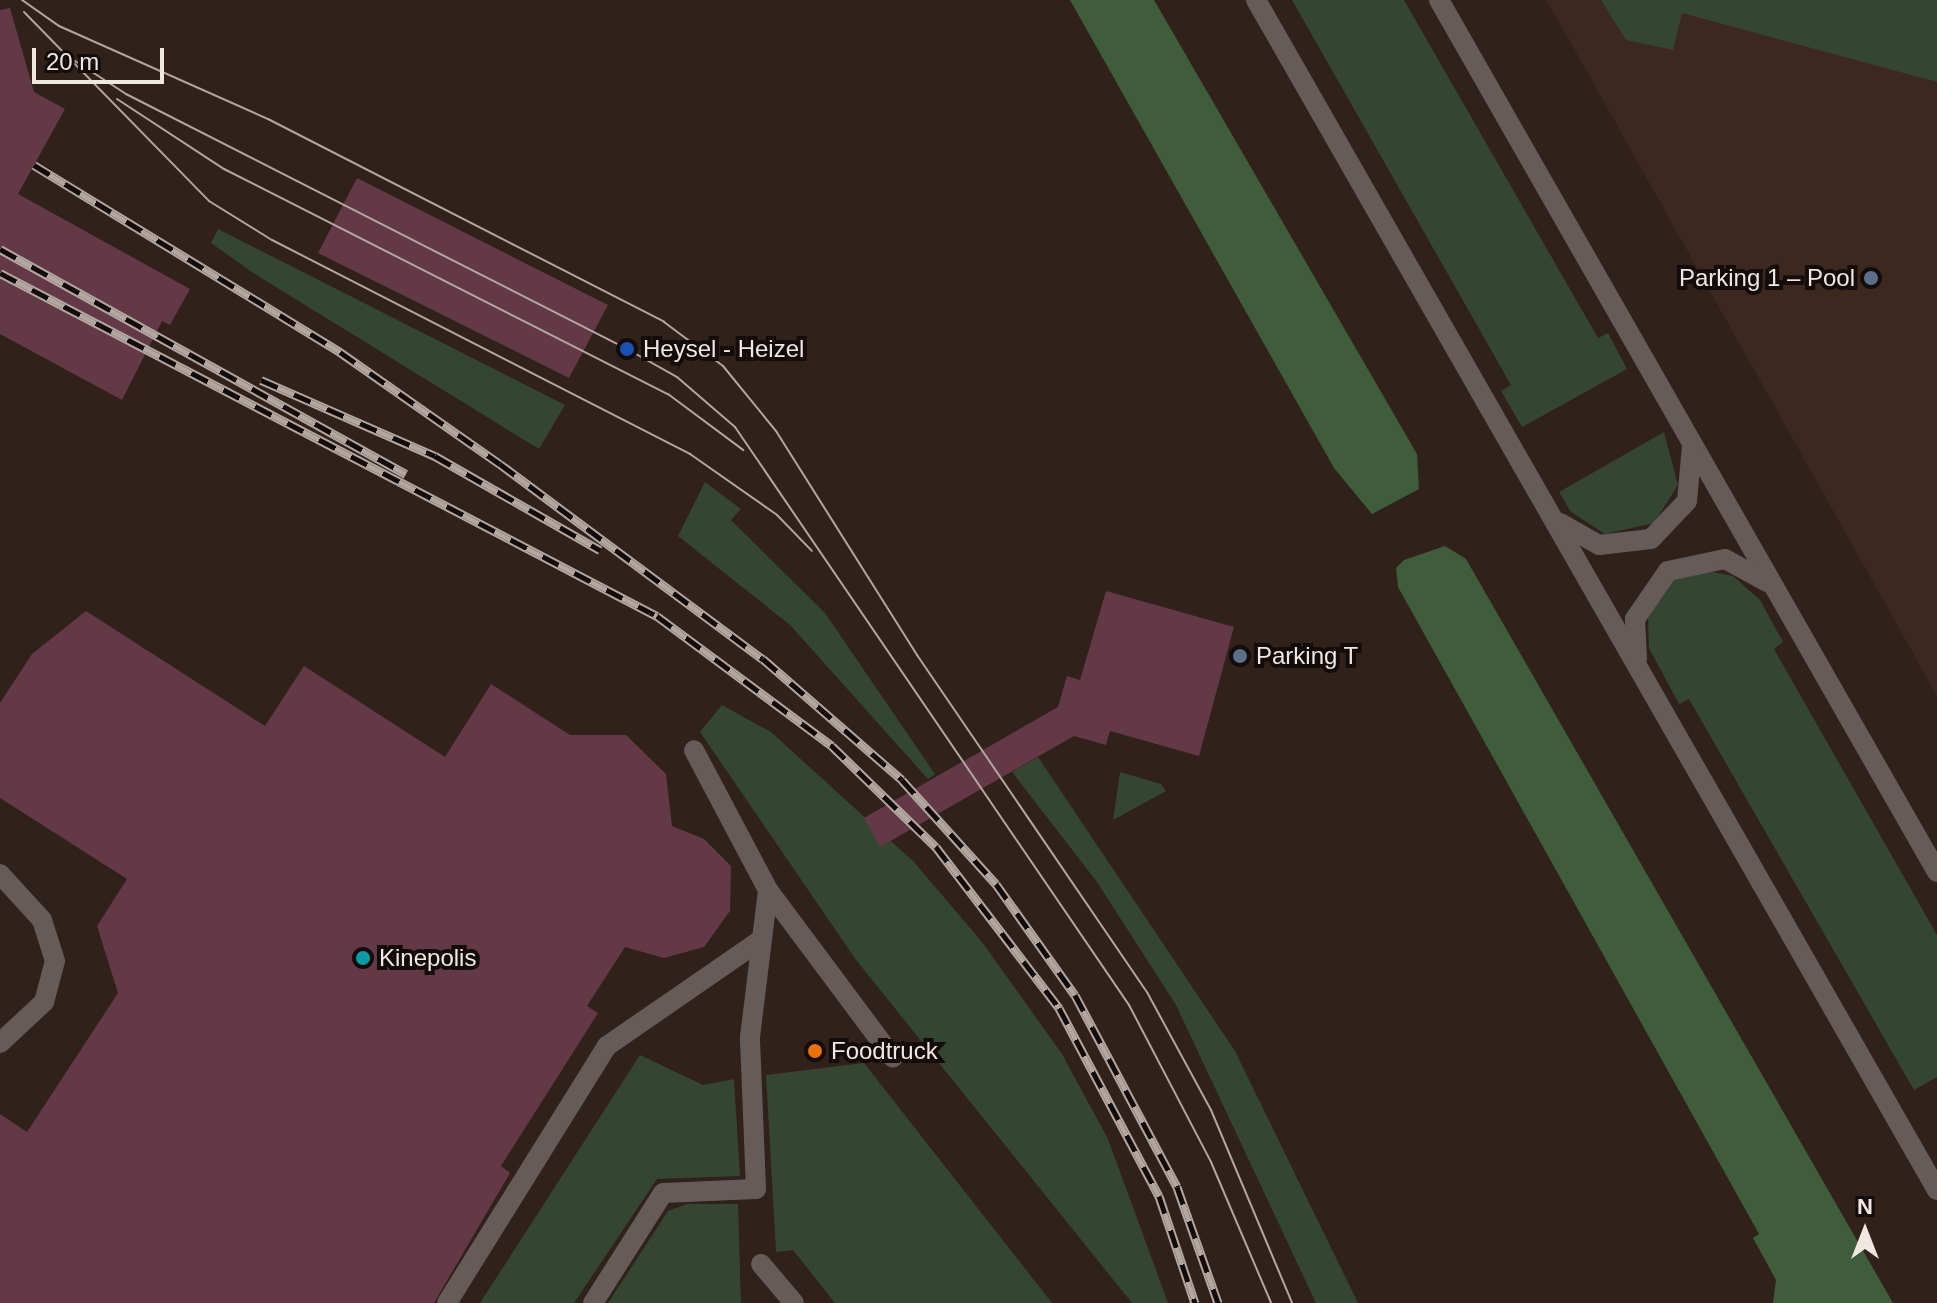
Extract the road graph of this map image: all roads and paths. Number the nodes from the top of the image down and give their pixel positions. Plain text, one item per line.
1 (1256, 0) edge
2 (1439, 0) edge
3 (1691, 442) junction
4 (1551, 515) junction
5 (1776, 590) junction
6 (1641, 674) junction
7 (694, 750) dead end
8 (1937, 872) edge
9 (0, 874) edge
10 (768, 890) junction
11 (762, 939) junction
12 (0, 1043) edge
13 (893, 1058) dead end
14 (1937, 1190) edge
15 (761, 1264) dead end
16 (447, 1303) edge
17 (593, 1303) edge
18 (794, 1303) edge

1 - 4 street
2 - 3 street
3 - 4 street
3 - 5 street
4 - 6 street
5 - 6 street
5 - 8 street
6 - 14 street
7 - 10 street
9 - 12 street
10 - 11 street
10 - 13 street
11 - 16 street
11 - 17 street
15 - 18 street

